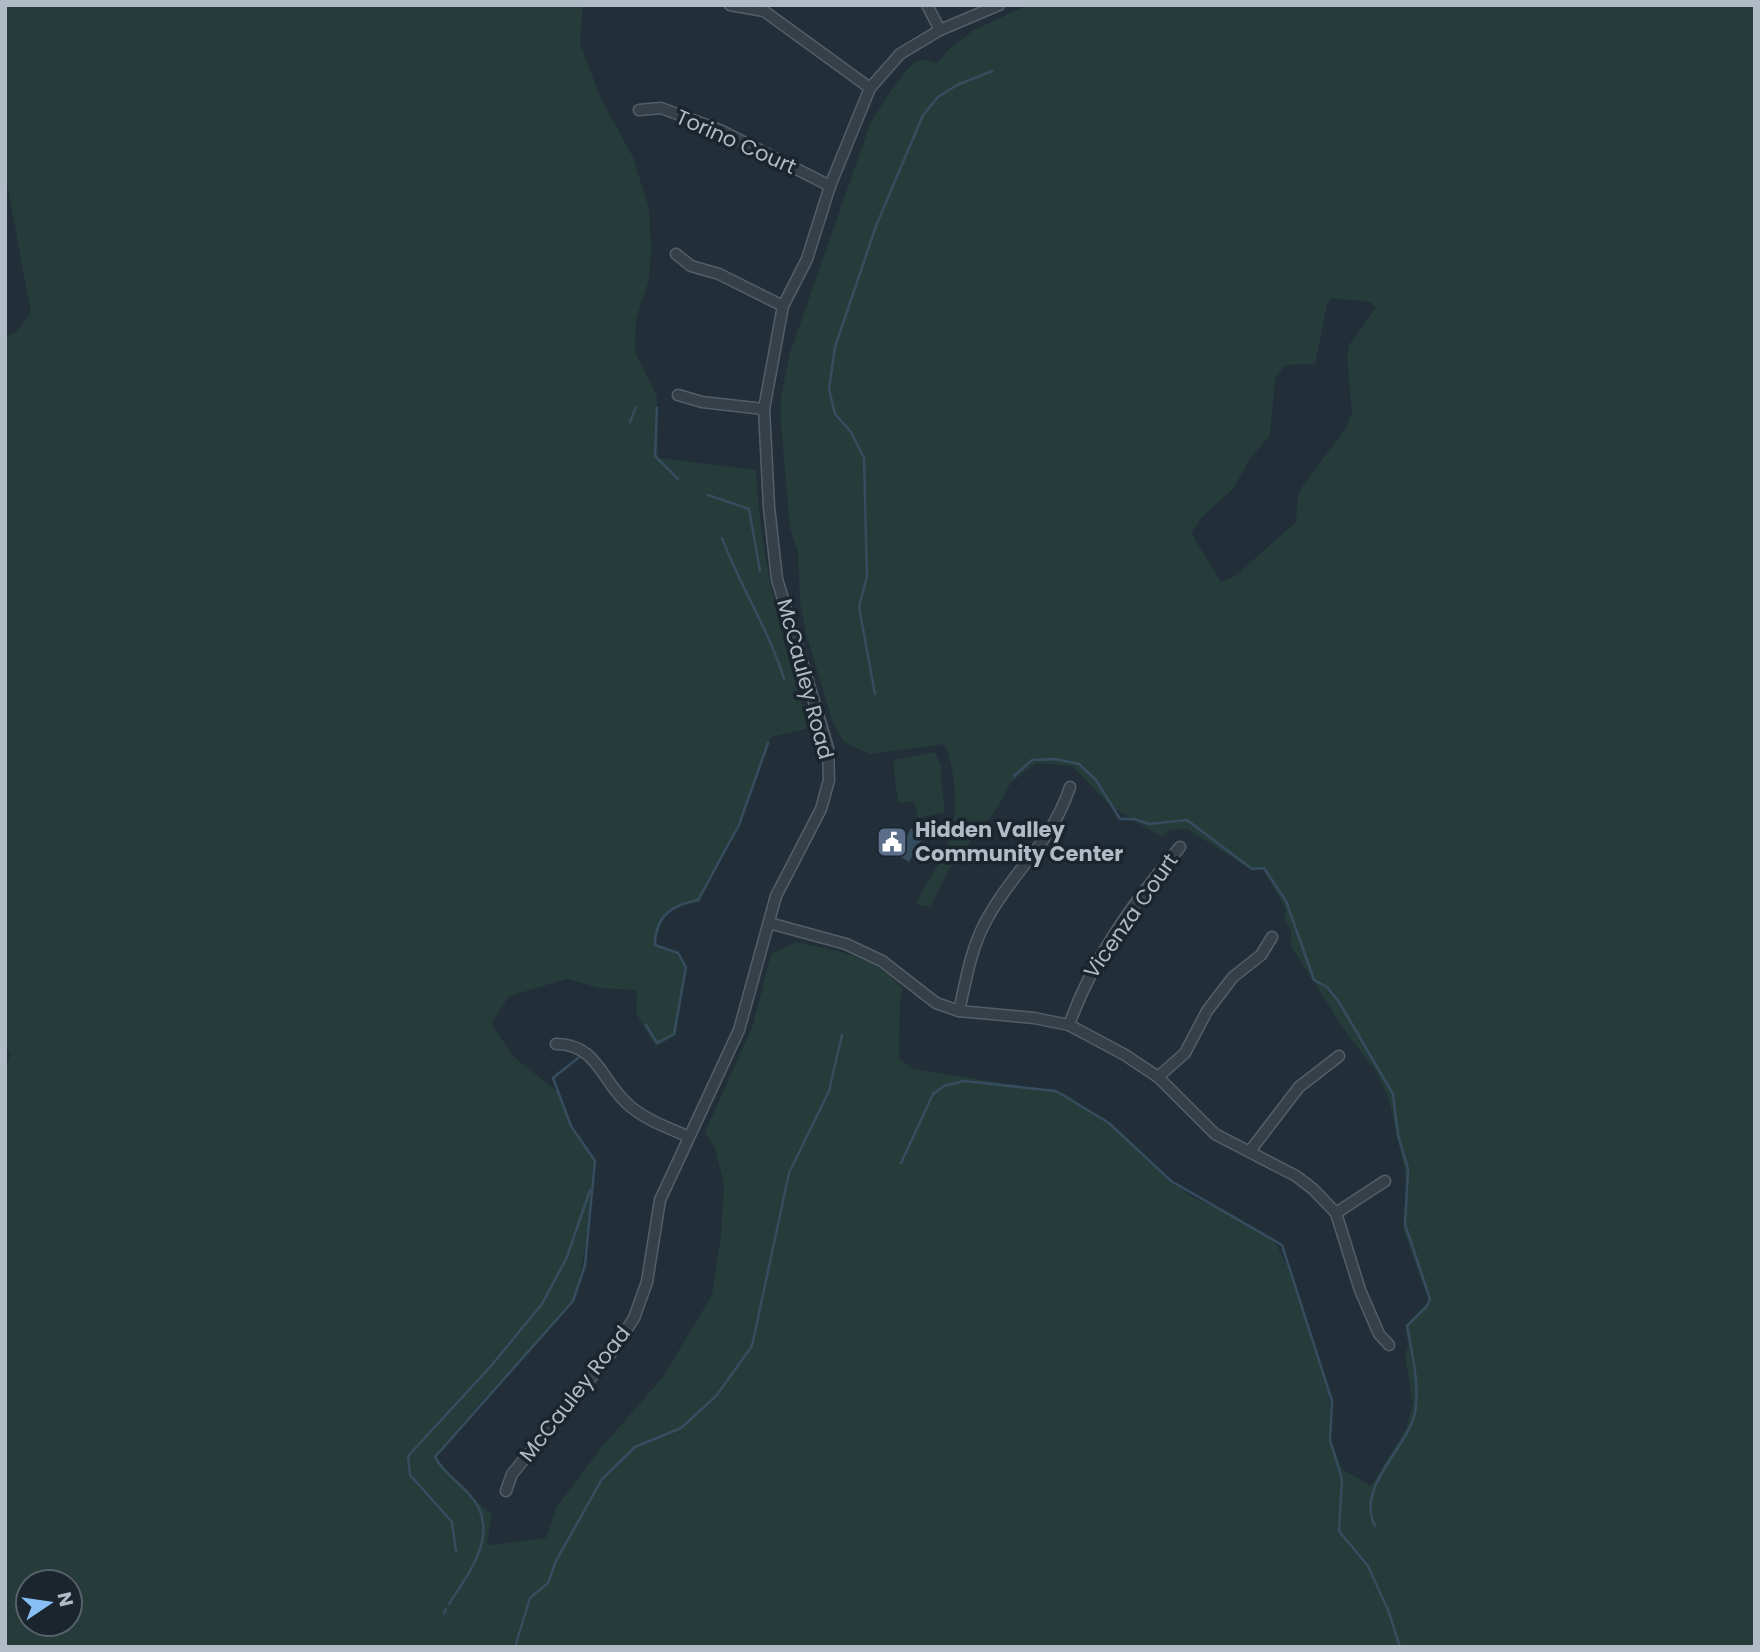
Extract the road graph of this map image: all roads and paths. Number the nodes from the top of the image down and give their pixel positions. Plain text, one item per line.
1 (730, 5) edge
2 (927, 5) edge
3 (999, 5) edge
4 (940, 30) junction
5 (870, 88) junction
6 (639, 110) dead end
7 (830, 186) junction
8 (676, 254) dead end
9 (783, 306) junction
10 (678, 395) dead end
11 (764, 409) junction
12 (1070, 788) dead end
13 (1180, 847) dead end
14 (769, 923) junction
15 (1272, 937) dead end
16 (959, 1011) junction
17 (1069, 1025) junction
18 (556, 1044) dead end
19 (1339, 1056) dead end
20 (1158, 1077) junction
21 (689, 1137) junction
22 (1250, 1151) junction
23 (1385, 1181) dead end
24 (1336, 1213) junction
25 (1389, 1345) dead end
26 (506, 1491) dead end

1 - 5 street
2 - 4 street
3 - 4 street, McCauley Road
4 - 5 street, McCauley Road
5 - 7 street, McCauley Road
6 - 7 street, Torino Court
7 - 9 street, McCauley Road
8 - 9 street
9 - 11 street, McCauley Road
10 - 11 street
11 - 14 street, McCauley Road
12 - 16 street
13 - 17 street, Vicenza Court
14 - 16 street
14 - 21 street, McCauley Road
15 - 20 street
16 - 17 street
17 - 20 street
18 - 21 street
19 - 22 street
20 - 22 street
21 - 26 street, McCauley Road
22 - 24 street
23 - 24 street
24 - 25 street

